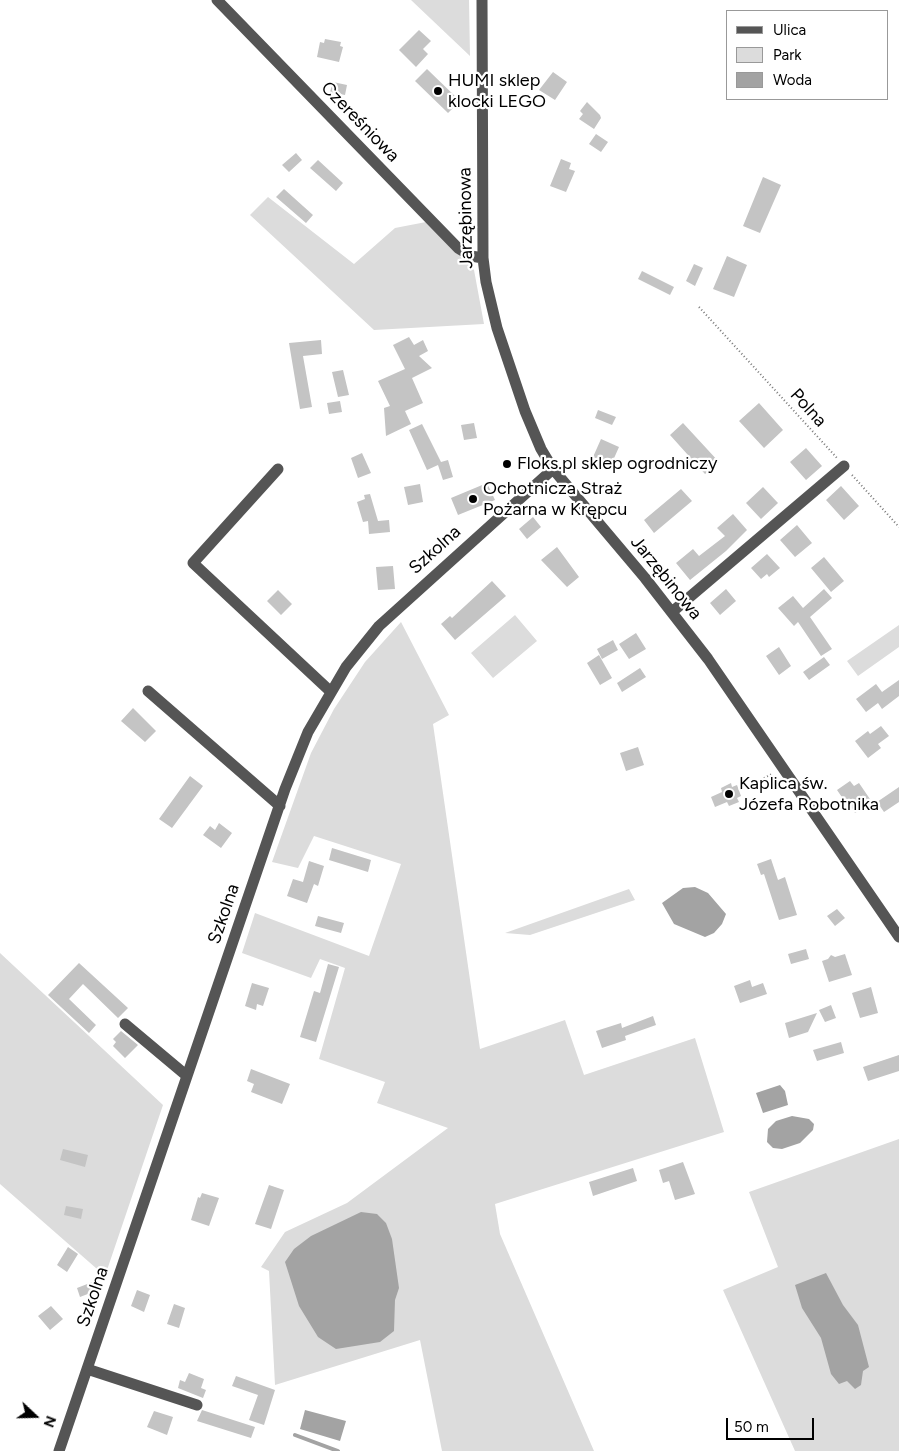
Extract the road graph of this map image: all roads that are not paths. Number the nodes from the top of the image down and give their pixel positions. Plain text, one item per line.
1 (217, 0) edge
2 (481, 0) edge
3 (483, 258) junction
4 (844, 466) road end
5 (278, 469) dead end
6 (553, 469) junction
7 (672, 612) junction
8 (148, 691) dead end
9 (331, 692) junction
10 (280, 806) junction
11 (899, 938) edge
12 (124, 1024) dead end
13 (187, 1076) junction
14 (87, 1369) junction
15 (197, 1405) dead end
16 (59, 1451) edge

1 - 3 street, Czereśniowa
2 - 3 street, Jarzębinowa
3 - 6 street, Jarzębinowa
4 - 7 street
5 - 9 street
6 - 7 street, Jarzębinowa
6 - 9 street, Szkolna
7 - 11 street, Jarzębinowa
8 - 10 street
9 - 10 street, Szkolna
10 - 13 street, Szkolna
12 - 13 street
13 - 14 street, Szkolna
14 - 15 street
14 - 16 street, Szkolna

